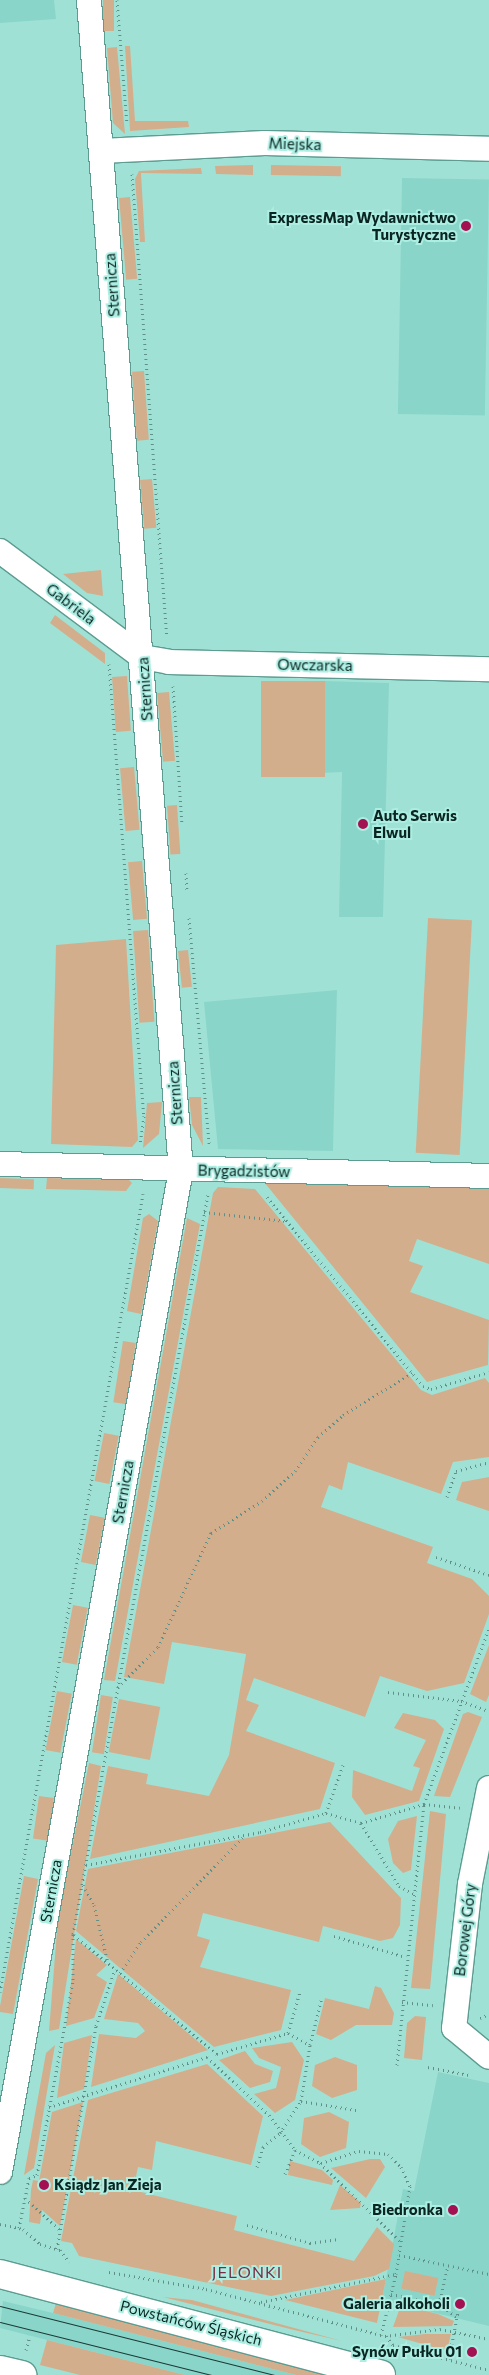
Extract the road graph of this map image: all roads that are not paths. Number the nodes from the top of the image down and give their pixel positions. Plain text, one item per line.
1 (89, 0) edge
2 (489, 149) edge
3 (101, 151) junction
4 (0, 551) edge
5 (142, 656) junction
6 (489, 669) edge
7 (0, 1164) edge
8 (181, 1170) junction
9 (489, 1176) edge
10 (489, 1788) edge
11 (485, 2067) edge
12 (0, 2172) edge
13 (0, 2274) edge
14 (0, 2370) edge
15 (22, 2375) edge
16 (381, 2375) edge

1 - 3 street, Sternicza
2 - 3 street, Miejska
3 - 5 street, Sternicza
4 - 5 street, Gabriela
5 - 6 street, Owczarska
5 - 8 street, Sternicza
7 - 8 street, Brygadzistów
8 - 9 street, Brygadzistów
8 - 12 street, Sternicza
10 - 11 street, Borowej Góry
13 - 16 main road, Powstańców Śląskich
14 - 15 main road

